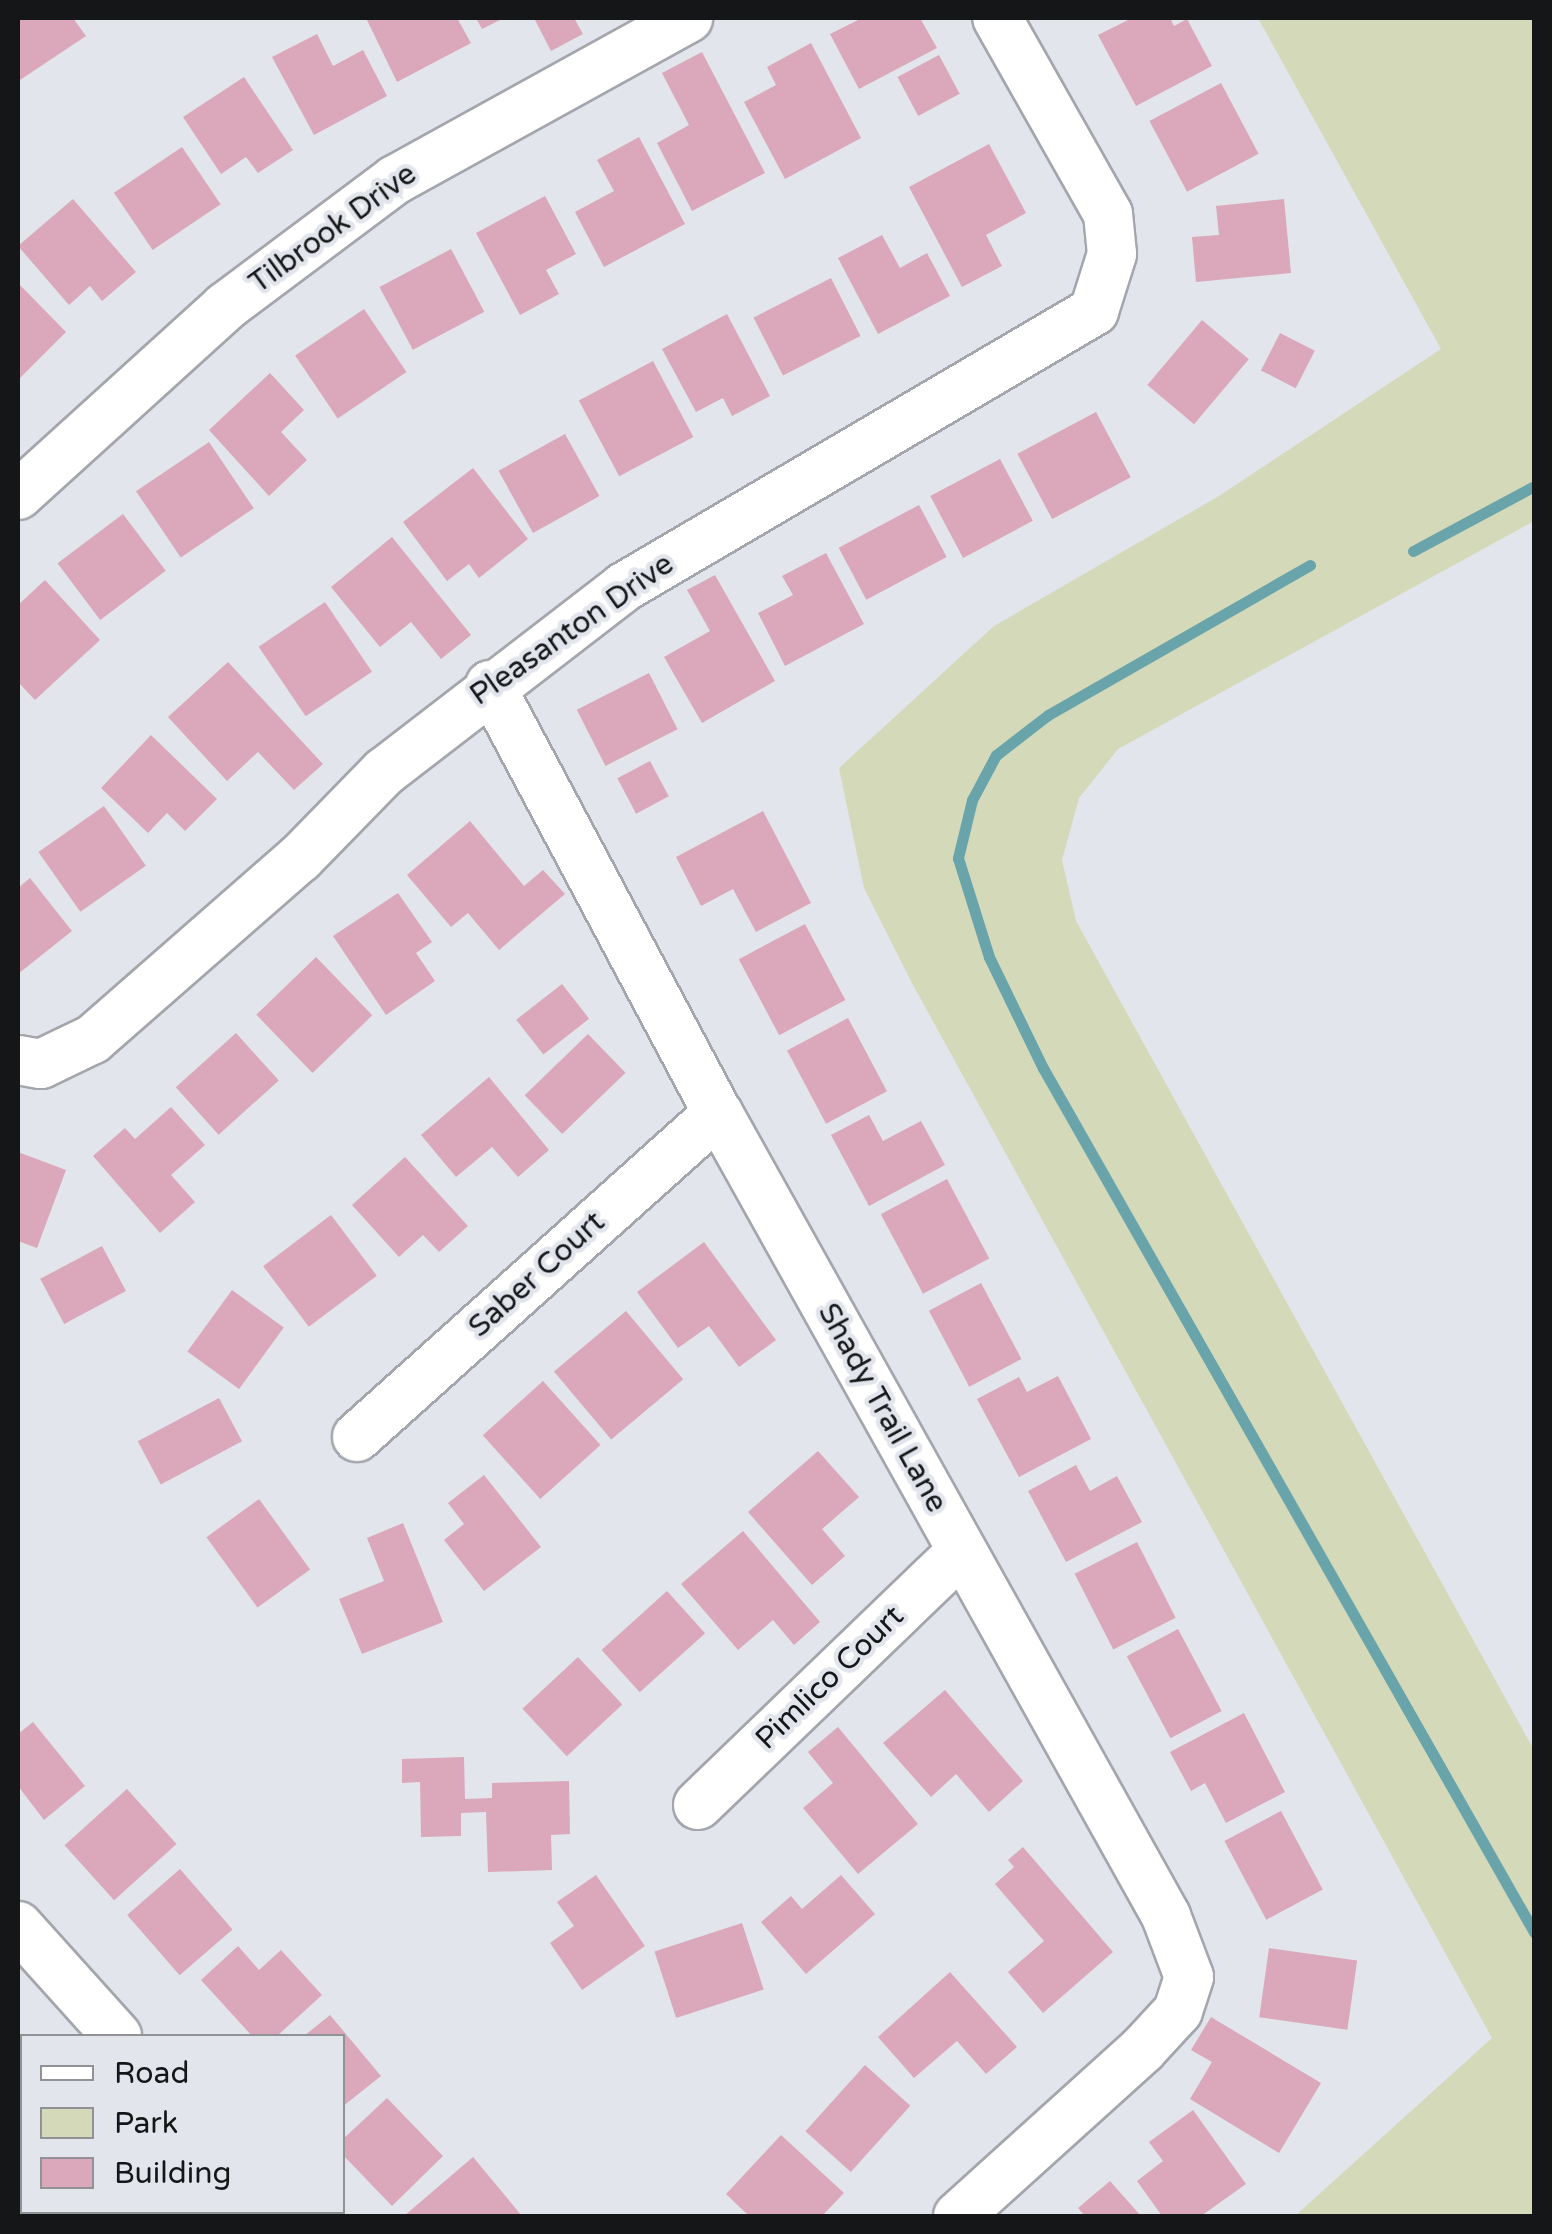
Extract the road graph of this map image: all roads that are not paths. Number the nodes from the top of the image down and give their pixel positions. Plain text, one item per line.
1 (688, 18) edge
2 (997, 18) edge
3 (18, 495) edge
4 (490, 684) junction
5 (18, 1060) edge
6 (718, 1113) junction
7 (357, 1437) dead end
8 (962, 1551) junction
9 (698, 1804) dead end
10 (18, 1926) edge
11 (115, 2034) edge
12 (958, 2216) edge

1 - 3 street, Tilbrook Drive
2 - 4 street, Pleasanton Drive
4 - 5 street, Pleasanton Drive
4 - 6 street, Shady Trail Lane
6 - 7 street, Saber Court
6 - 8 street, Shady Trail Lane
8 - 9 street, Pimlico Court
8 - 12 street, Shady Trail Lane
10 - 11 street

